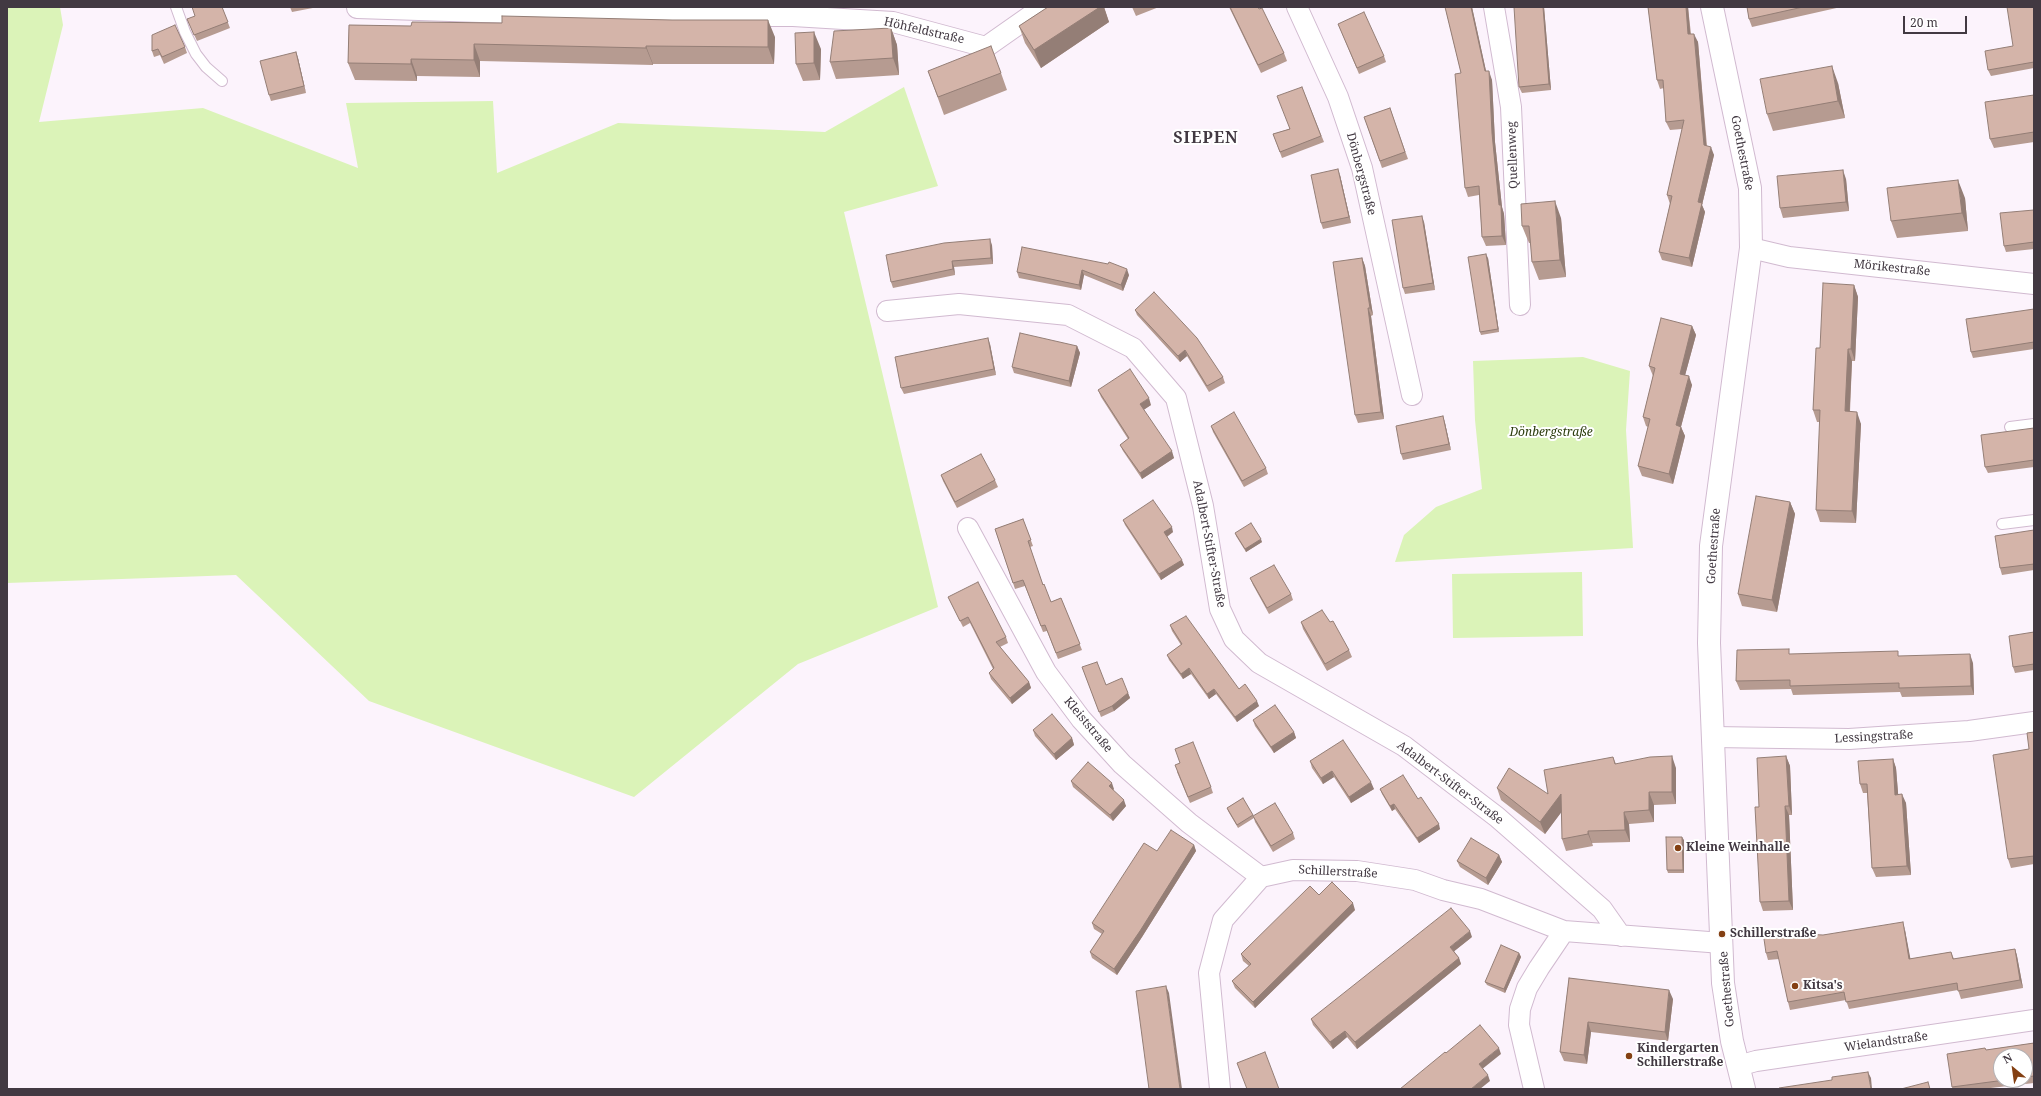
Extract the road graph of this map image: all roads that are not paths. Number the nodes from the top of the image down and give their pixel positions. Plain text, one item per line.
1 (176, 7) edge
2 (1043, 7) edge
3 (1297, 7) edge
4 (1494, 7) edge
5 (1712, 7) edge
6 (357, 8) dead end
7 (986, 47) junction
8 (965, 58) edge
9 (222, 81) dead end
10 (1751, 248) junction
11 (2034, 284) edge
12 (1520, 305) dead end
13 (887, 311) dead end
14 (1412, 395) dead end
15 (2034, 424) edge
16 (2010, 427) dead end
17 (2034, 520) edge
18 (2002, 524) dead end
19 (968, 528) dead end
20 (2034, 722) edge
21 (1713, 737) junction
22 (1261, 877) junction
23 (1564, 931) junction
24 (1621, 936) junction
25 (1722, 943) junction
26 (2034, 1020) edge
27 (1738, 1066) junction
28 (1220, 1089) edge
29 (1534, 1089) edge
30 (1744, 1089) edge

1 - 9 lane
2 - 7 street, Höhfeldstraße
3 - 14 street, Dönbergstraße
4 - 12 street, Quellenweg
5 - 10 street, Goethestraße
6 - 7 street, Höhfeldstraße
7 - 8 street, Höhfeldstraße
10 - 11 street, Mörikestraße
10 - 21 street, Goethestraße
13 - 24 street, Adalbert-Stifter-Straße
15 - 16 lane
17 - 18 lane
19 - 22 street, Kleiststraße
20 - 21 street, Lessingstraße
21 - 25 street, Goethestraße
22 - 23 street, Schillerstraße
22 - 28 street
23 - 24 street, Schillerstraße
23 - 29 street
24 - 25 street, Schillerstraße
25 - 27 street, Goethestraße
26 - 27 street, Wielandstraße
27 - 30 street, Goethestraße

